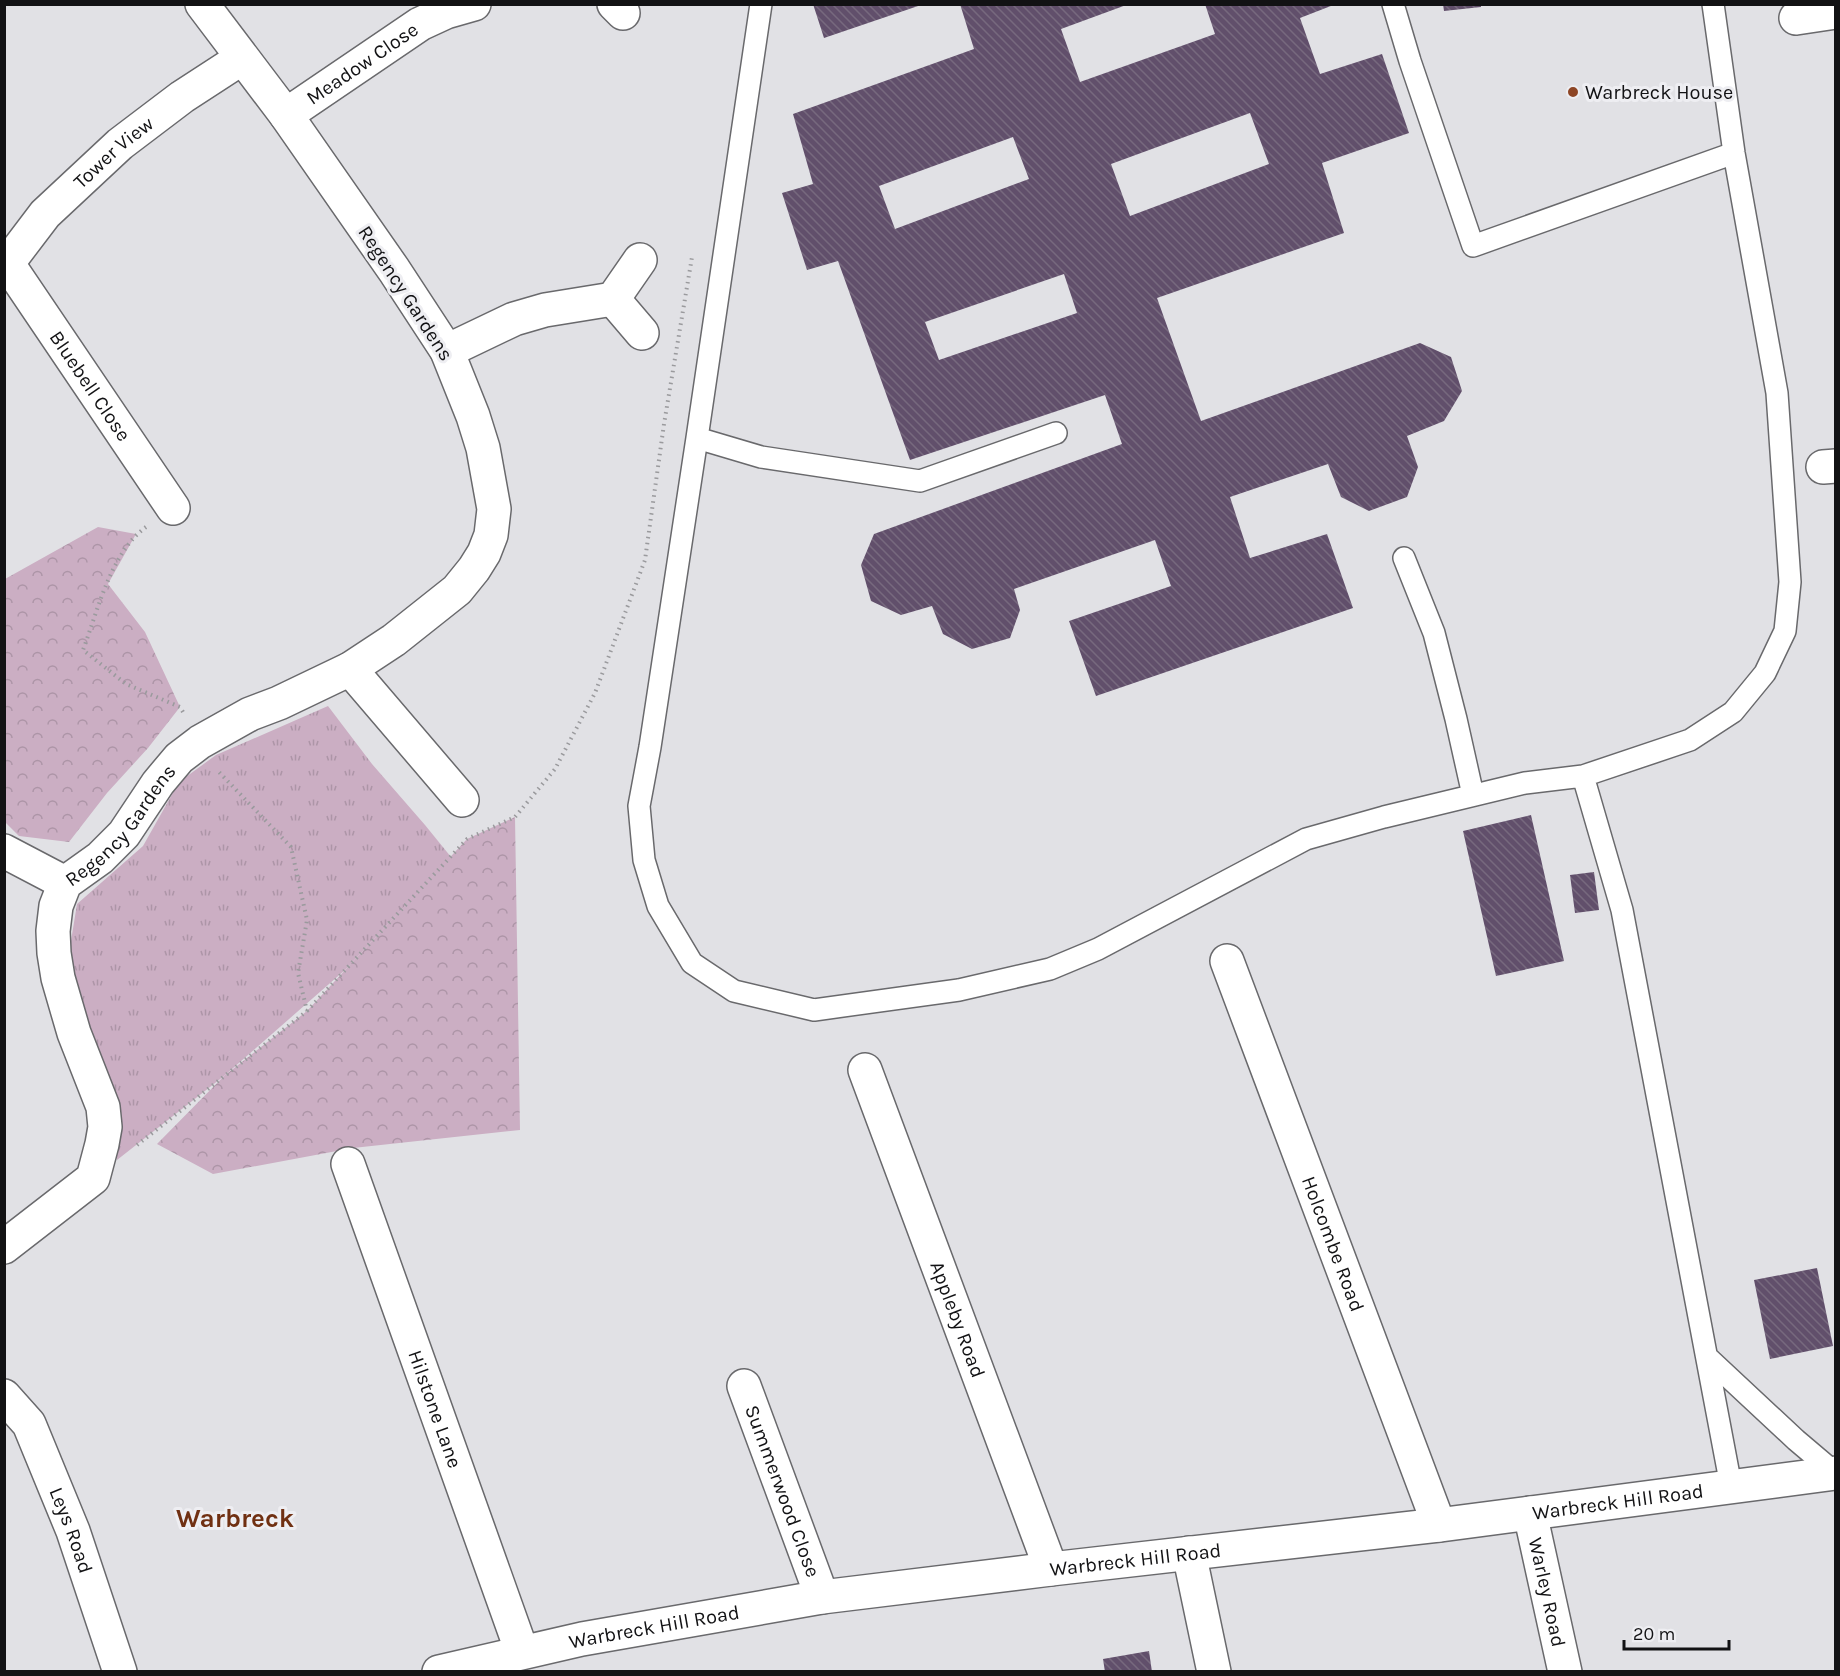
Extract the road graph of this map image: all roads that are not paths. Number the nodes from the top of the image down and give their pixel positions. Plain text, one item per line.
1 (202, 4) edge
2 (474, 4) edge
3 (760, 4) edge
4 (1393, 4) edge
5 (1713, 4) edge
6 (1836, 12) edge
7 (1796, 18) dead end
8 (242, 58) junction
9 (286, 115) junction
10 (1734, 153) junction
11 (640, 260) dead end
12 (6, 266) edge
13 (613, 299) junction
14 (642, 333) dead end
15 (447, 351) junction
16 (1056, 433) dead end
17 (697, 438) junction
18 (172, 508) road end
19 (1404, 558) dead end
20 (350, 669) junction
21 (1583, 776) junction
22 (1473, 795) junction
23 (462, 800) dead end
24 (4, 851) edge
25 (65, 883) junction
26 (1227, 960) dead end
27 (865, 1070) dead end
28 (348, 1164) dead end
29 (4, 1247) edge
30 (1707, 1358) junction
31 (744, 1386) dead end
32 (4, 1396) edge
33 (1835, 1473) edge
34 (1731, 1486) junction
35 (1530, 1513) junction
36 (1439, 1525) junction
37 (1190, 1553) junction
38 (1051, 1569) junction
39 (822, 1597) junction
40 (522, 1652) junction
41 (120, 1671) edge
42 (439, 1671) edge
43 (1214, 1671) edge
44 (1565, 1671) edge

1 - 8 street, Regency Gardens
2 - 9 street, Meadow Close
3 - 17 lane
4 - 10 lane
5 - 10 lane
6 - 7 street
8 - 9 street, Regency Gardens
8 - 12 street, Tower View
9 - 15 street, Regency Gardens
10 - 21 lane
11 - 13 street
12 - 18 street, Bluebell Close
13 - 14 street
13 - 15 street
15 - 20 street, Regency Gardens
16 - 17 lane
17 - 22 lane
19 - 22 lane
20 - 23 street
20 - 25 street, Regency Gardens
21 - 22 lane
21 - 30 lane
24 - 25 street
25 - 29 street, Regency Gardens
26 - 36 street, Holcombe Road
27 - 38 street, Appleby Road
28 - 40 street, Hilstone Lane
30 - 33 lane
30 - 34 lane
31 - 39 street, Summerwood Close
32 - 41 street, Leys Road
33 - 34 street, Warbreck Hill Road
34 - 35 street, Warbreck Hill Road
35 - 36 street, Warbreck Hill Road
35 - 44 street, Warley Road
36 - 37 street, Warbreck Hill Road
37 - 38 street, Warbreck Hill Road
37 - 43 street
38 - 39 street, Warbreck Hill Road
39 - 40 street, Warbreck Hill Road
40 - 42 street, Warbreck Hill Road

